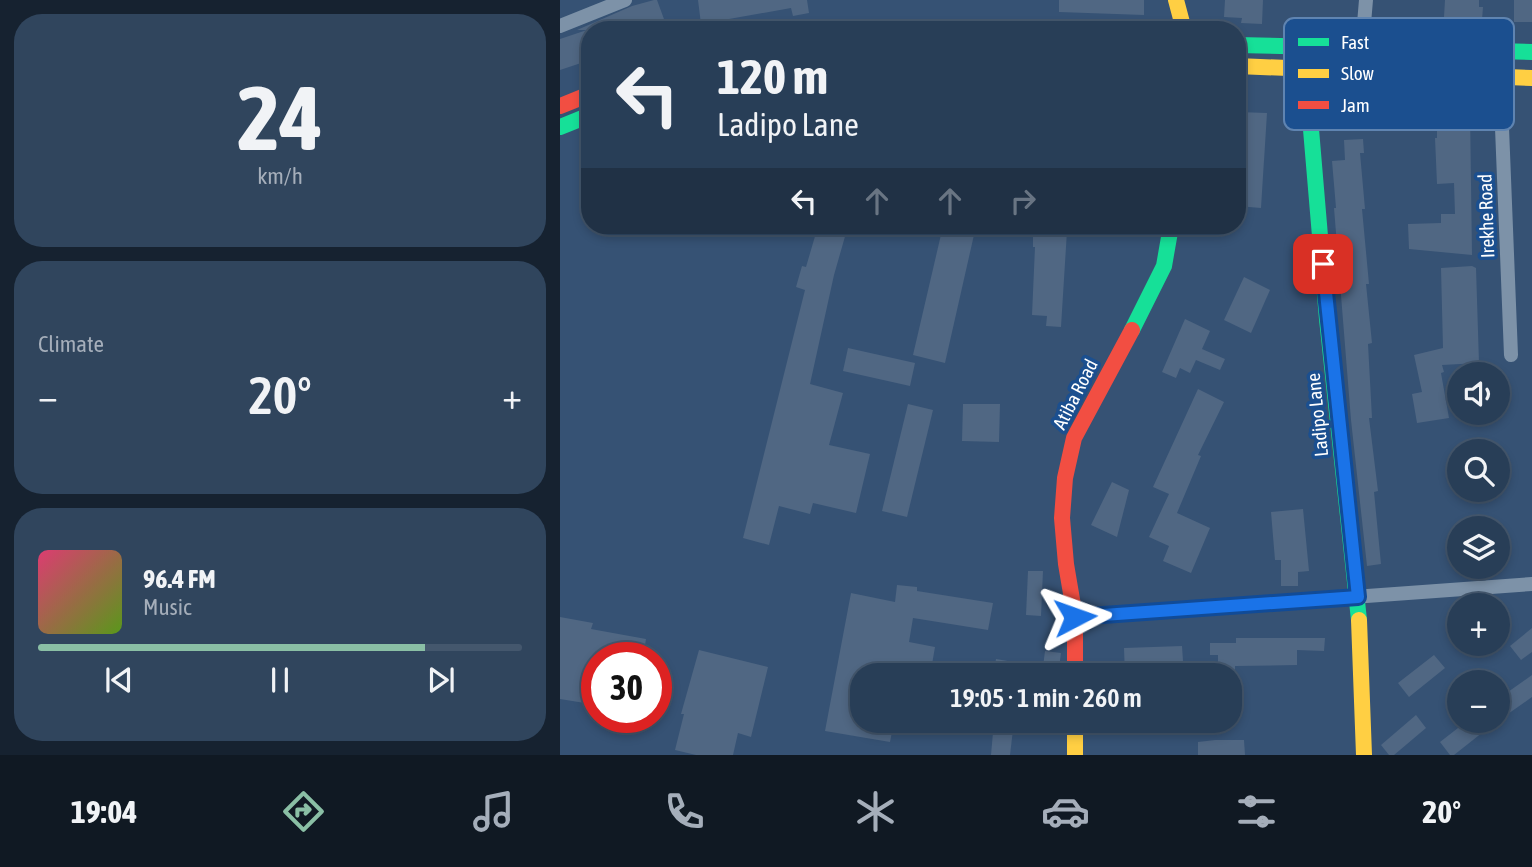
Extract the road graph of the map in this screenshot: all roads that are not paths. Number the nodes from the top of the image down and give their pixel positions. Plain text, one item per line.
1 (623, 0) edge
2 (1175, 0) edge
3 (1366, 0) edge
4 (1364, 18) edge
5 (1171, 21) edge
6 (1181, 21) edge
7 (560, 26) edge
8 (1246, 45) edge
9 (1284, 46) edge
10 (1514, 51) edge
11 (1532, 52) edge
12 (1246, 67) edge
13 (1284, 69) edge
14 (1514, 77) edge
15 (1532, 78) edge
16 (581, 98) edge
17 (560, 106) edge
18 (581, 119) edge
19 (560, 127) edge
20 (1311, 130) edge
21 (1502, 130) edge
22 (1169, 235) edge
23 (1511, 355) dead end
24 (1532, 584) edge
25 (1358, 597) junction
26 (1075, 617) junction
27 (1075, 663) edge
28 (1075, 733) edge
29 (1075, 755) edge
30 (1364, 755) edge

1 - 7 street
2 - 5 street
2 - 6 street
3 - 4 street
8 - 9 street
10 - 11 street
12 - 13 street
14 - 15 street
16 - 17 street
18 - 19 street
20 - 25 street, Ladipo Lane
21 - 23 street, Irekhe Road
22 - 26 street, Atiba Road
24 - 25 street
25 - 26 street
25 - 30 street, Ladipo Lane
26 - 27 street, Atiba Road
28 - 29 street

